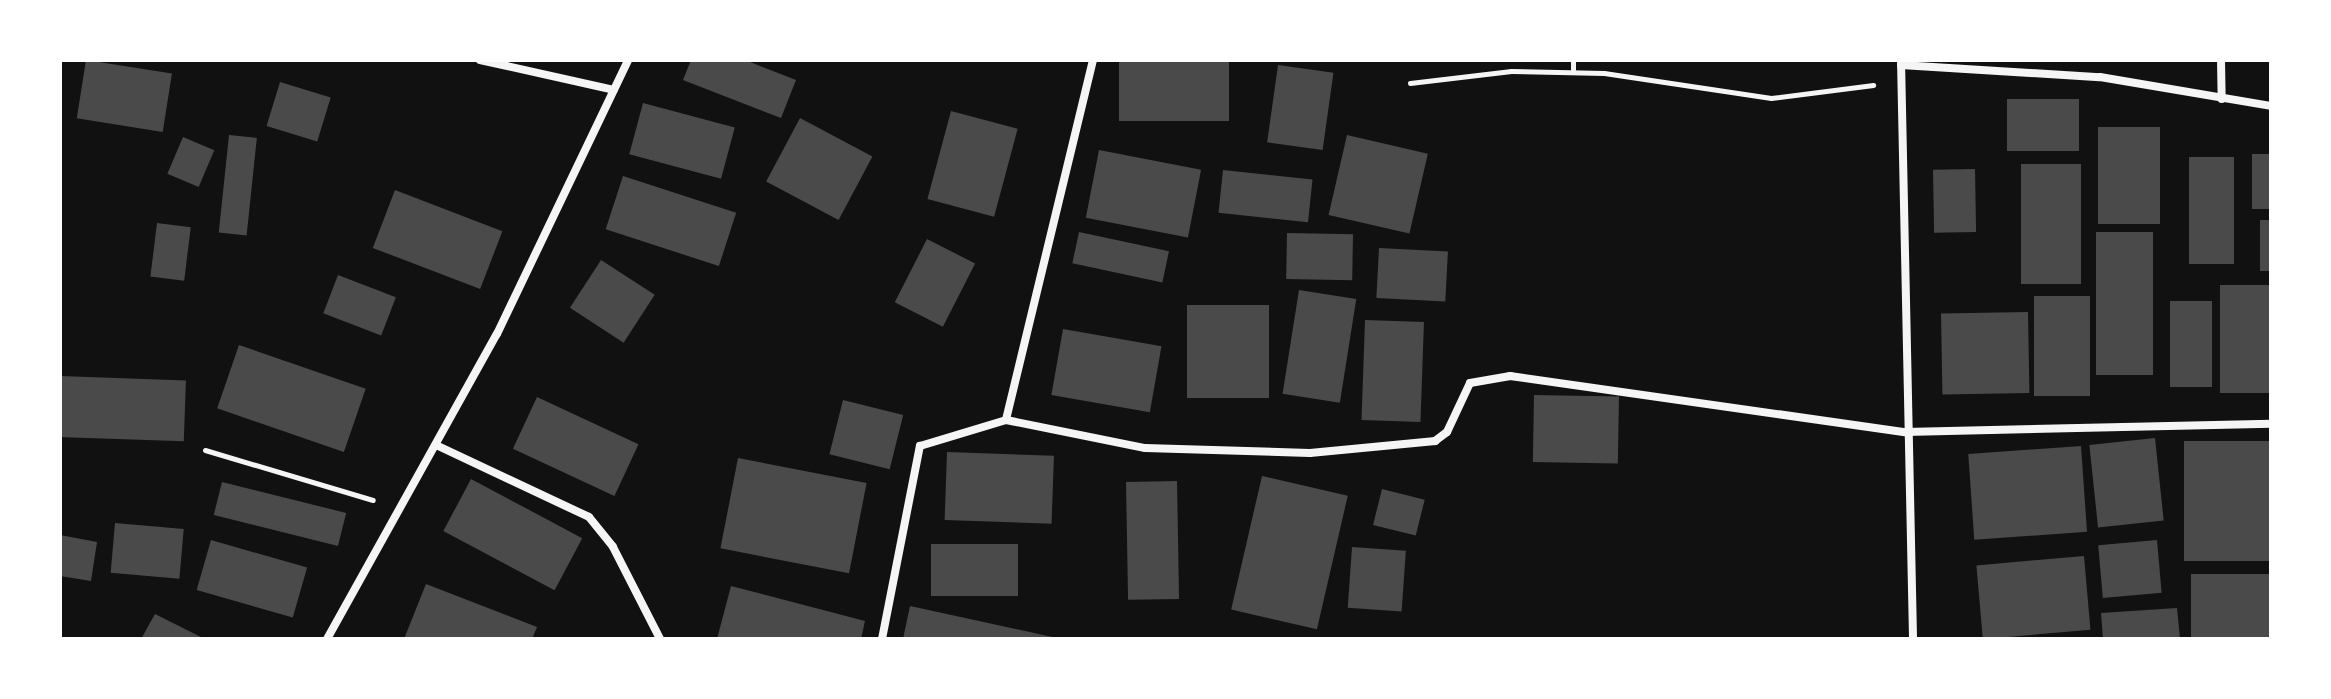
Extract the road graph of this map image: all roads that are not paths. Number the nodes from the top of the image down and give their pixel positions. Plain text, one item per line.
1 (480, 60) edge
2 (628, 60) edge
3 (1093, 60) edge
4 (2221, 60) edge
5 (1901, 62) edge
6 (614, 90) junction
7 (2222, 99) junction
8 (2271, 106) edge
9 (1006, 420) junction
10 (2271, 424) edge
11 (1905, 432) junction
12 (436, 445) junction
13 (327, 639) edge
14 (660, 639) edge
15 (882, 639) edge
16 (1913, 639) edge

1 - 6 street
2 - 6 street
3 - 9 street
4 - 7 street
5 - 7 street
5 - 11 street
6 - 12 street
7 - 8 street
9 - 11 street
9 - 15 street
10 - 11 street
11 - 16 street
12 - 13 street
12 - 14 street

